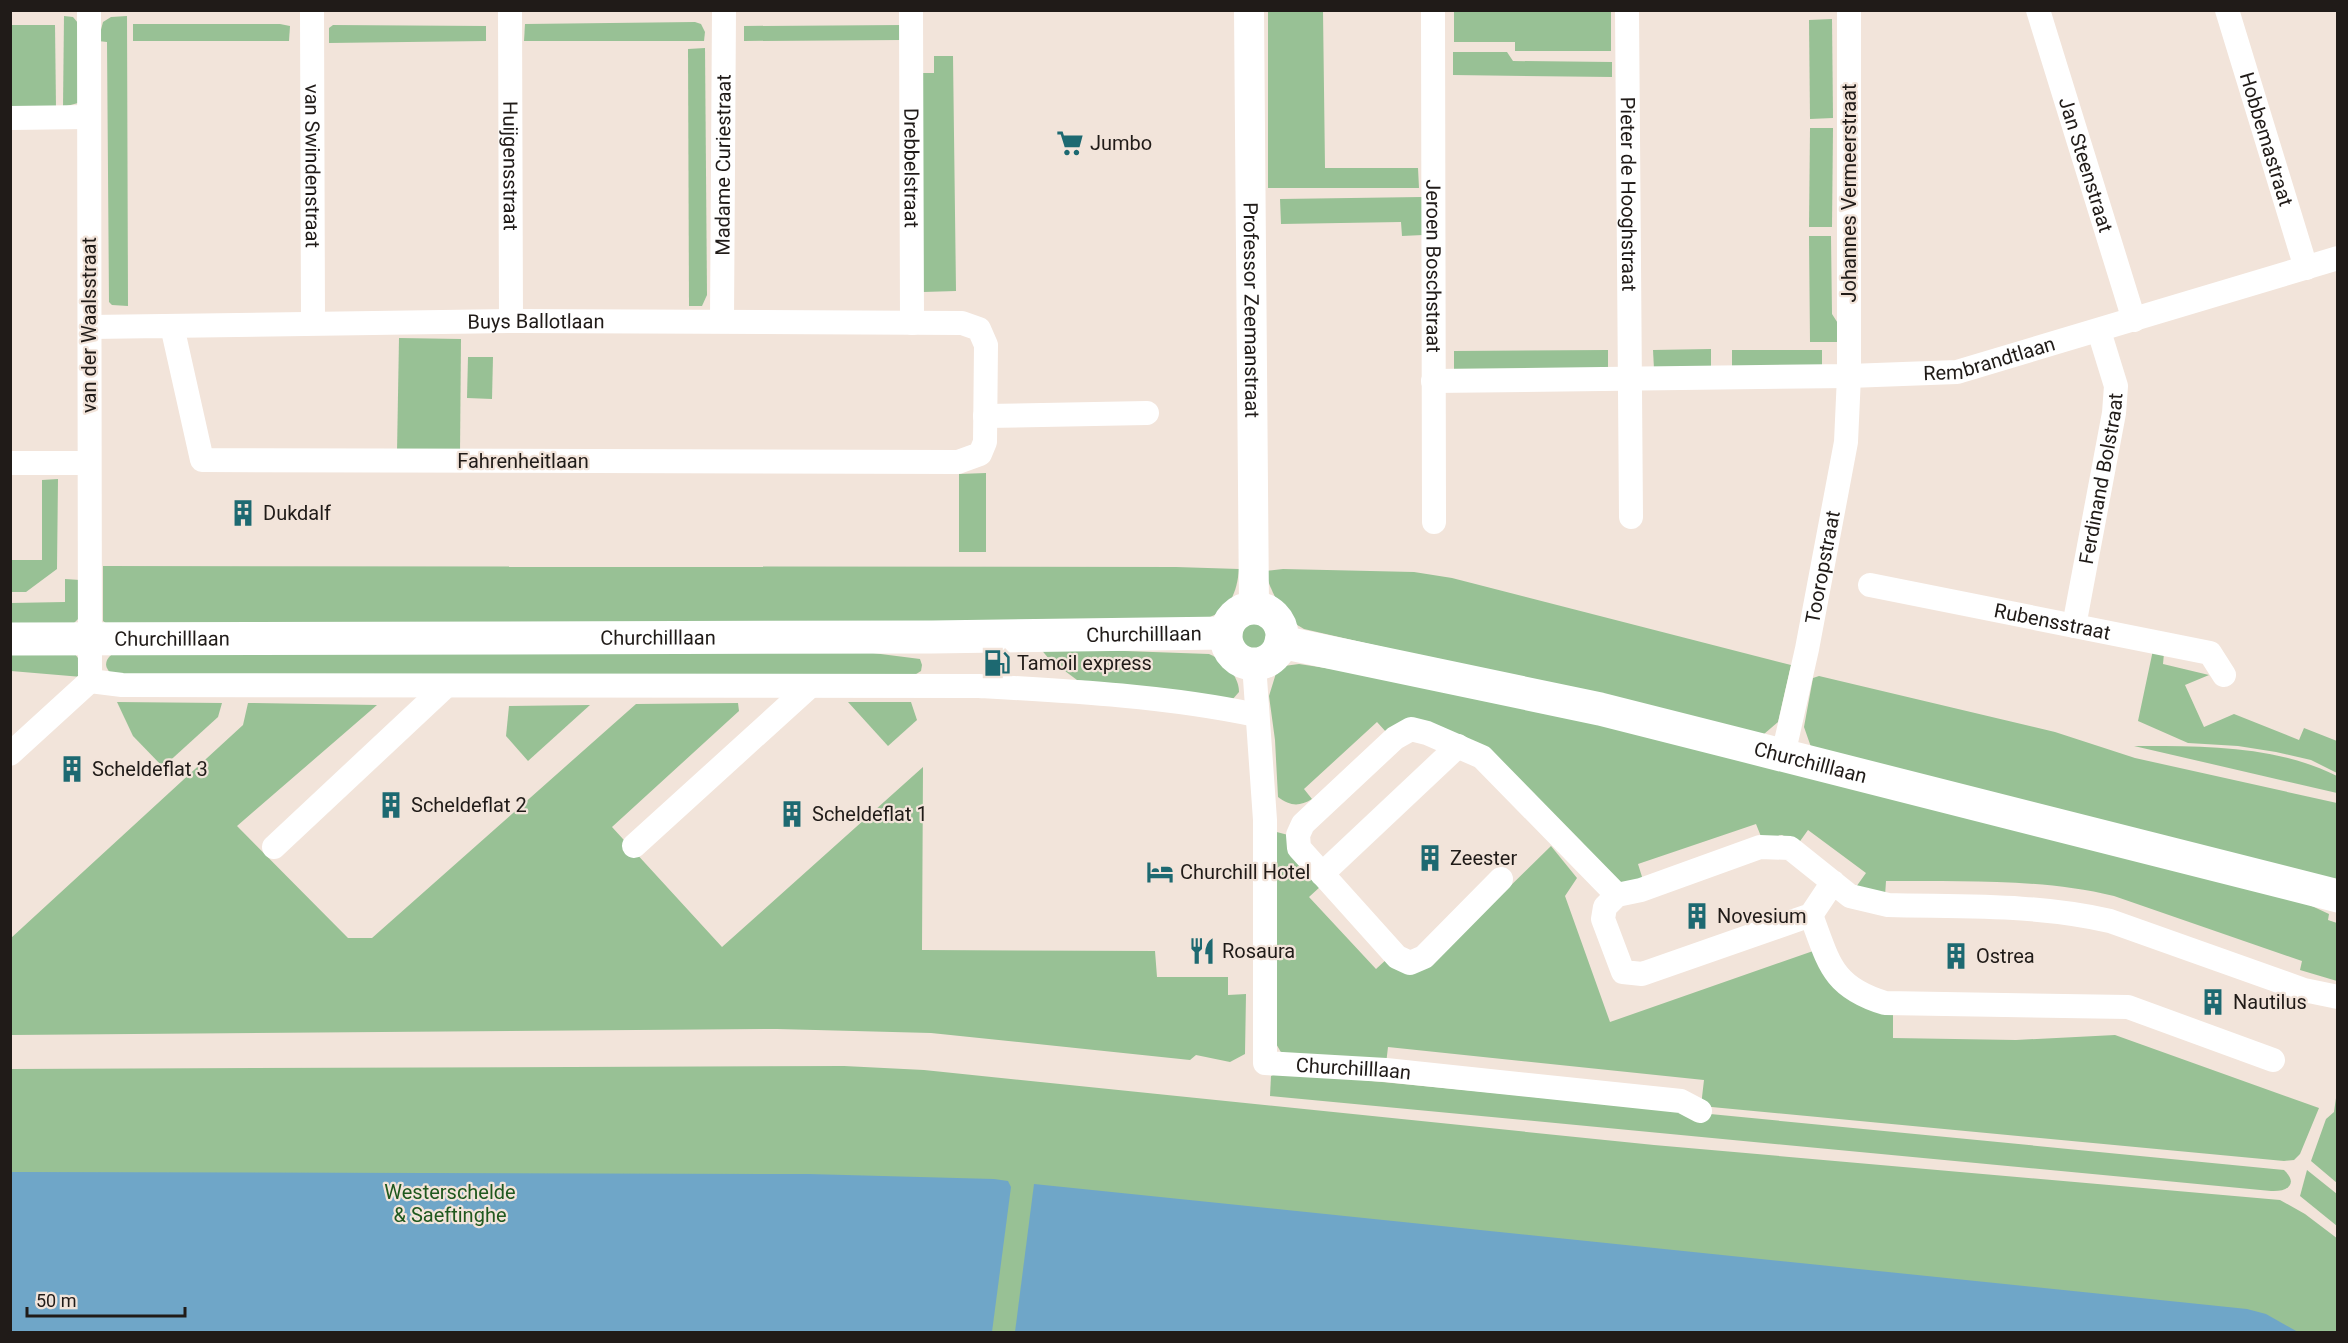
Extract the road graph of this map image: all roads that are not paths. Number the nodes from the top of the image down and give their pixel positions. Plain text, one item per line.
1 (89, 10) edge
2 (312, 10) edge
3 (510, 10) edge
4 (724, 10) edge
5 (910, 10) edge
6 (1249, 10) edge
7 (1433, 10) edge
8 (1627, 10) edge
9 (1849, 10) edge
10 (2038, 10) edge
11 (2227, 10) edge
12 (88, 117) junction
13 (10, 118) edge
14 (2337, 258) edge
15 (2306, 268) junction
16 (2134, 320) junction
17 (511, 321) junction
18 (723, 321) junction
19 (313, 322) junction
20 (912, 323) junction
21 (172, 326) junction
22 (90, 327) junction
23 (2099, 331) junction
24 (1849, 376) junction
25 (1629, 380) junction
26 (1433, 381) junction
27 (1147, 413) dead end
28 (985, 416) junction
29 (10, 463) edge
30 (89, 463) junction
31 (1631, 517) dead end
32 (1434, 522) dead end
33 (1870, 585) dead end
34 (1254, 608) junction
35 (2074, 626) junction
36 (1226, 633) junction
37 (10, 639) edge
38 (90, 639) junction
39 (1281, 642) junction
40 (1254, 664) junction
41 (2224, 675) dead end
42 (90, 681) junction
43 (446, 686) junction
44 (809, 687) junction
45 (1256, 715) junction
46 (1458, 746) junction
47 (10, 754) edge
48 (1783, 755) junction
49 (1265, 820) junction
50 (1303, 824) junction
51 (634, 846) dead end
52 (274, 847) dead end
53 (1322, 874) junction
54 (1501, 879) dead end
55 (1833, 882) junction
56 (1617, 895) junction
57 (2337, 896) edge
58 (1811, 915) junction
59 (2337, 997) edge
60 (2273, 1060) dead end
61 (1690, 1106) dead end

1 - 12 street, van der Waalsstraat
2 - 19 street, van Swindenstraat
3 - 17 street, Huijgensstraat
4 - 18 street, Madame Curiestraat
5 - 20 street, Drebbelstraat
6 - 34 street, Professor Zeemanstraat
7 - 26 street, Jeroen Boschstraat
8 - 25 street, Pieter de Hooghstraat
9 - 24 street, Johannes Vermeerstraat
10 - 16 street, Jan Steenstraat
11 - 15 street, Hobbemastraat
12 - 13 street
12 - 22 street, van der Waalsstraat
14 - 15 street, Rembrandtlaan
15 - 16 street, Rembrandtlaan
16 - 23 street, Rembrandtlaan
17 - 18 street, Buys Ballotlaan
17 - 19 street, Buys Ballotlaan
18 - 20 street, Buys Ballotlaan
19 - 21 street, Buys Ballotlaan
20 - 28 street, Buys Ballotlaan
21 - 22 street, Buys Ballotlaan
21 - 28 street, Fahrenheitlaan
22 - 30 street, van der Waalsstraat
23 - 24 street, Rembrandtlaan
23 - 35 street, Ferdinand Bolstraat
24 - 25 street, Rembrandtlaan
24 - 48 street, Tooropstraat
25 - 26 street, Rembrandtlaan
25 - 31 street
26 - 32 street, Jeroen Boschstraat
27 - 28 street
29 - 30 street
30 - 38 street, van der Waalsstraat
33 - 35 street, Rubensstraat
34 - 36 main road
34 - 39 main road
35 - 41 street, Rubensstraat
36 - 38 main road, Churchilllaan
36 - 40 main road
37 - 38 main road, Churchilllaan
38 - 42 street, Churchilllaan
39 - 40 main road
39 - 48 main road, Churchilllaan
40 - 45 street, Churchilllaan
42 - 43 street
42 - 47 street
43 - 44 street
43 - 52 street
44 - 45 street
44 - 51 street
45 - 49 street, Churchilllaan
46 - 50 street
46 - 53 street
46 - 56 street
48 - 57 main road, Churchilllaan
49 - 50 street
49 - 61 street, Churchilllaan
50 - 53 street
53 - 54 street
55 - 56 street
55 - 58 street
55 - 59 street
56 - 58 street
58 - 60 street

